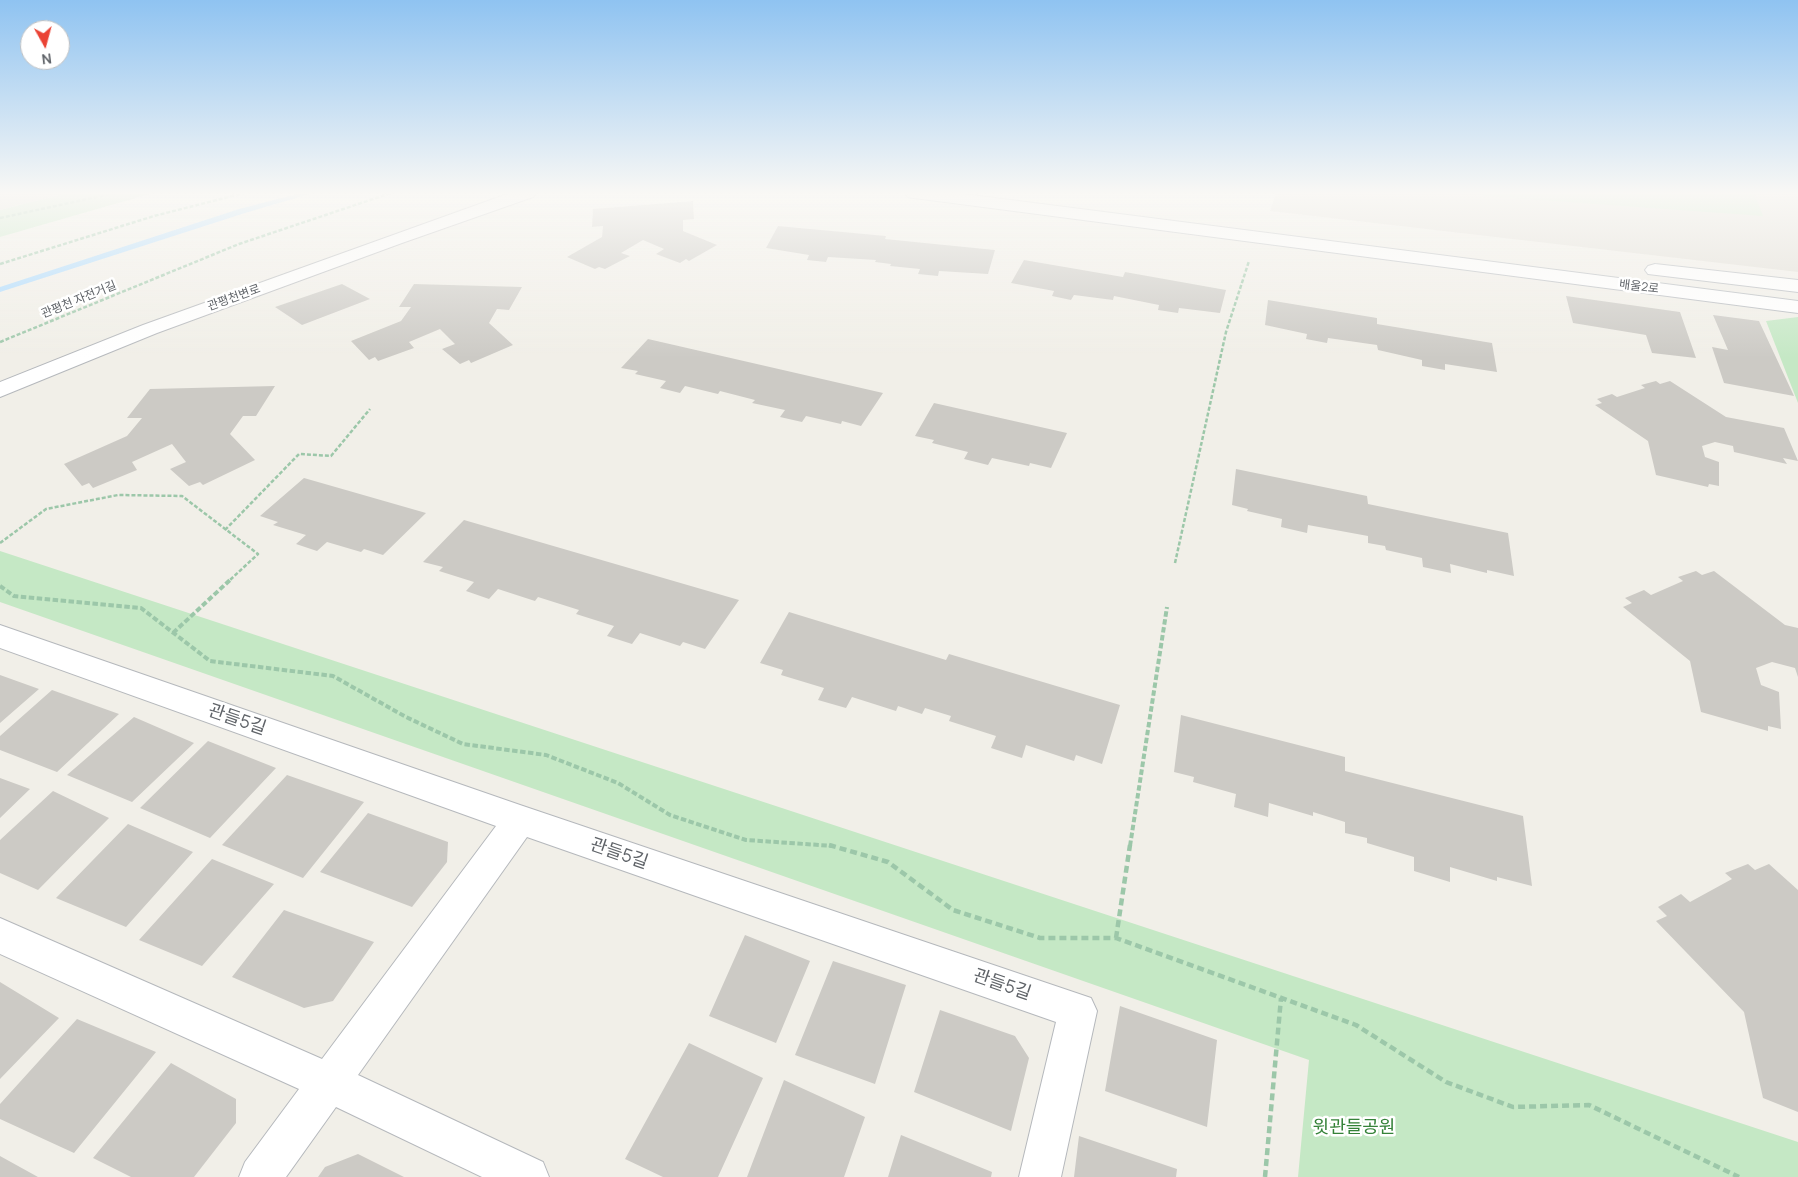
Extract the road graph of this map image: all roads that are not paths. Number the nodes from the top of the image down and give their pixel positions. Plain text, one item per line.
1 (371, 248) edge
2 (1340, 248) edge
3 (1473, 248) edge
4 (1798, 286) edge
5 (1798, 307) edge
6 (0, 390) edge
7 (0, 636) edge
8 (520, 820) junction
9 (0, 936) edge
10 (328, 1082) junction
11 (260, 1177) edge
12 (528, 1177) edge
13 (1040, 1177) edge

1 - 6 street, 관평천변로
2 - 5 street, 배울2로
3 - 4 street, 배울2로
7 - 8 street, 관들5길
8 - 10 street
8 - 13 street, 관들5길
9 - 10 street
10 - 11 street
10 - 12 street

